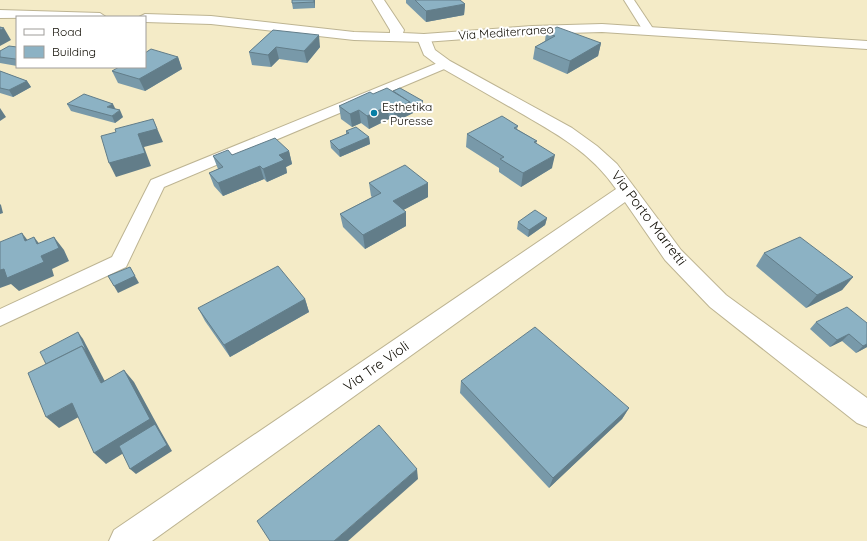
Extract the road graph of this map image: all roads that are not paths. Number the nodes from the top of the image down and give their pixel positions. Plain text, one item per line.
1 (378, 0) edge
2 (629, 0) edge
3 (0, 14) edge
4 (37, 16) edge
5 (16, 18) edge
6 (146, 18) edge
7 (0, 19) edge
8 (648, 30) junction
9 (396, 37) junction
10 (424, 38) junction
11 (867, 45) edge
12 (446, 64) junction
13 (627, 191) junction
14 (0, 318) edge
15 (867, 414) edge
16 (125, 541) edge

1 - 9 street
2 - 8 lane
3 - 4 street
5 - 7 street
6 - 9 street, Via Mediterraneo
8 - 10 street, Via Mediterraneo
8 - 11 street, Via Mediterraneo
9 - 10 street, Via Mediterraneo
10 - 12 street, Via Porto Marretti
12 - 13 street, Via Porto Marretti
12 - 14 lane
13 - 15 street, Via Porto Marretti
13 - 16 street, Via Tre Violi

